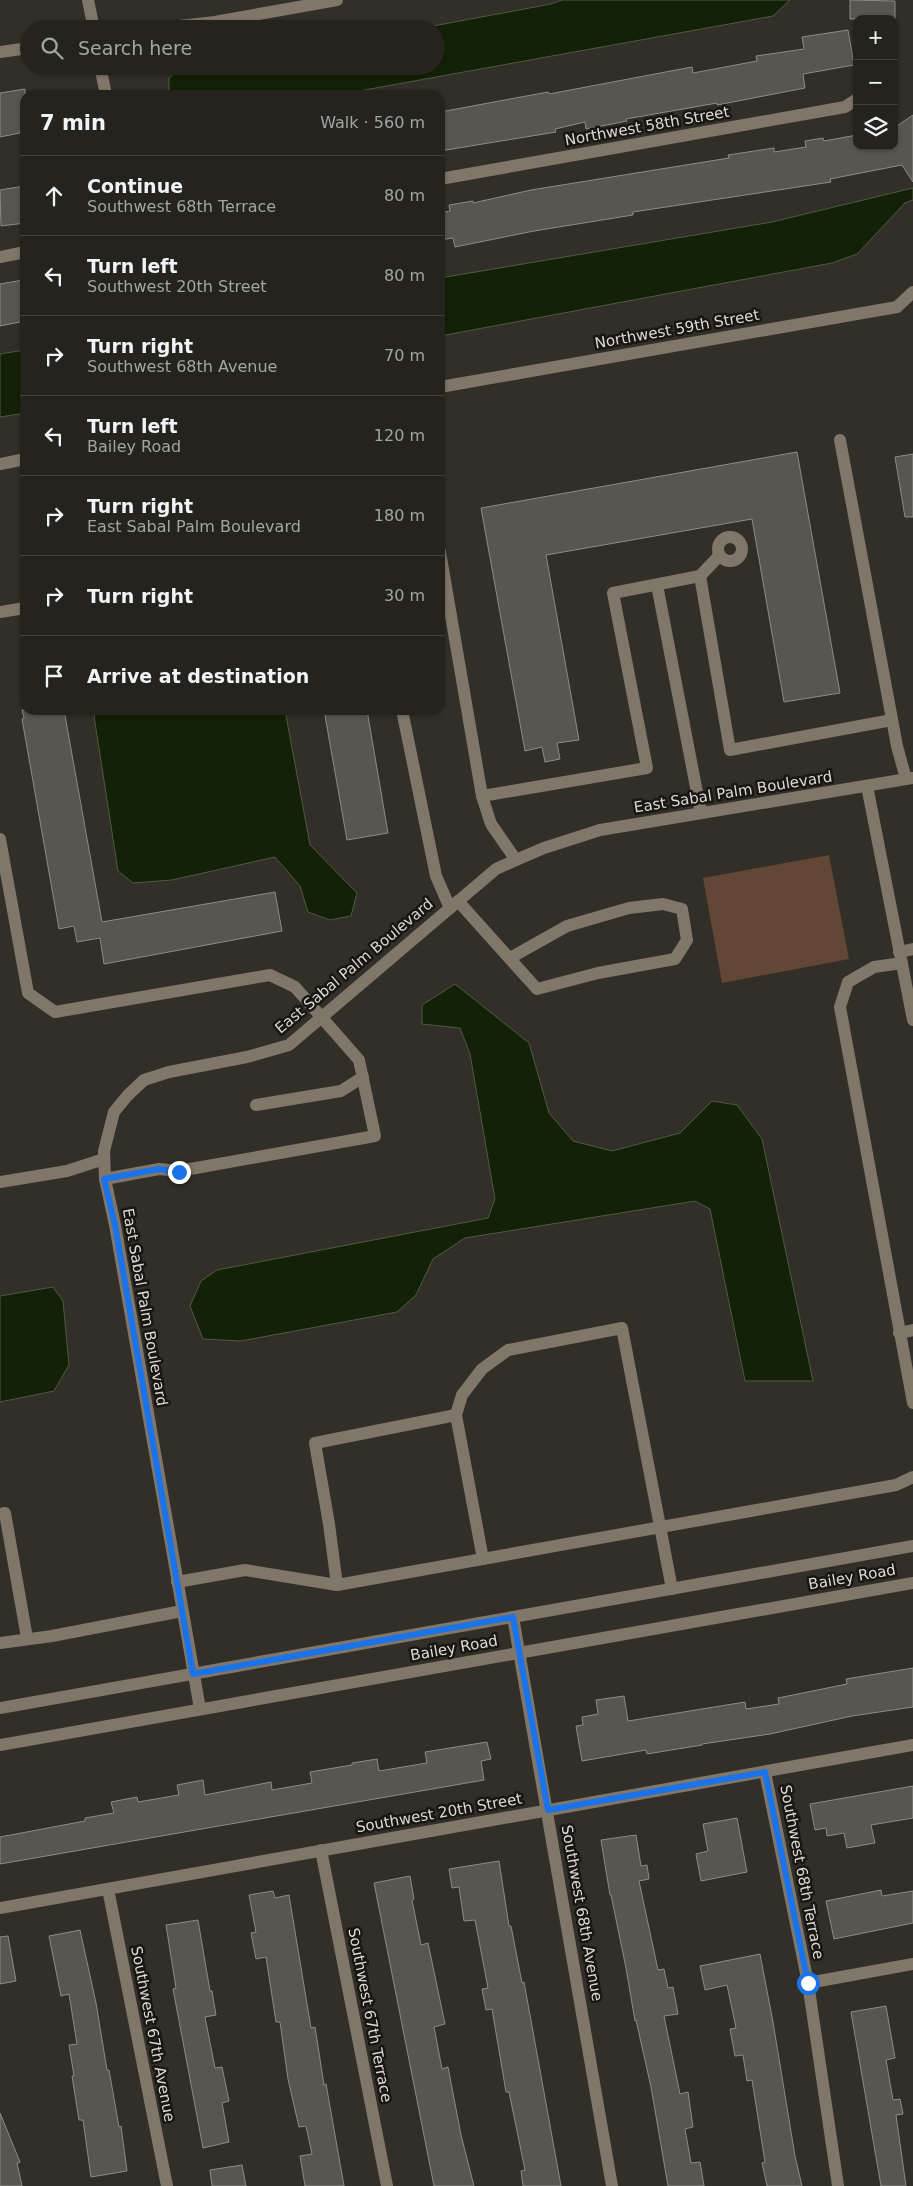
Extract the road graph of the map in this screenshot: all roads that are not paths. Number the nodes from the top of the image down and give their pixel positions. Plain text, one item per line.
1 (88, 0) edge
2 (337, 0) edge
3 (92, 20) edge
4 (227, 20) edge
5 (20, 49) edge
6 (0, 52) edge
7 (102, 75) edge
8 (105, 90) edge
9 (853, 102) edge
10 (445, 178) edge
11 (20, 253) edge
12 (0, 257) edge
13 (913, 292) edge
14 (445, 386) edge
15 (840, 440) dead end
16 (20, 460) edge
17 (0, 464) edge
18 (719, 556) dead end
19 (700, 576) junction
20 (445, 581) edge
21 (657, 585) junction
22 (20, 609) edge
23 (0, 612) edge
24 (403, 715) edge
25 (892, 720) junction
26 (910, 779) edge
27 (867, 786) junction
28 (482, 796) junction
29 (701, 813) junction
30 (0, 839) edge
31 (516, 860) junction
32 (454, 904) junction
33 (913, 949) edge
34 (900, 957) junction
35 (510, 958) junction
36 (320, 1018) junction
37 (913, 1020) edge
38 (363, 1077) junction
39 (256, 1105) dead end
40 (104, 1159) junction
41 (104, 1179) junction
42 (0, 1182) edge
43 (913, 1330) edge
44 (899, 1333) junction
45 (913, 1403) edge
46 (456, 1415) junction
47 (913, 1477) edge
48 (0, 1514) edge
49 (659, 1528) junction
50 (913, 1546) edge
51 (483, 1559) junction
52 (177, 1582) junction
53 (913, 1583) edge
54 (336, 1585) junction
55 (672, 1589) junction
56 (182, 1611) junction
57 (513, 1617) junction
58 (27, 1638) junction
59 (0, 1643) edge
60 (519, 1653) junction
61 (193, 1674) junction
62 (0, 1708) edge
63 (200, 1710) junction
64 (0, 1745) edge
65 (913, 1745) edge
66 (765, 1772) junction
67 (548, 1810) junction
68 (321, 1850) junction
69 (108, 1889) junction
70 (0, 1908) edge
71 (913, 1964) edge
72 (808, 1983) junction
73 (167, 2186) edge
74 (387, 2186) edge
75 (612, 2186) edge
76 (838, 2186) edge

1 - 3 street
2 - 4 street
5 - 6 street
7 - 8 street
9 - 10 street, Northwest 58th Street
11 - 12 street
13 - 14 street, Northwest 59th Street
15 - 25 street
16 - 17 street
18 - 19 street
19 - 21 street
19 - 25 street
20 - 28 street
21 - 28 street
21 - 29 street
22 - 23 street
24 - 32 street
25 - 26 street
26 - 27 street, East Sabal Palm Boulevard
27 - 29 street, East Sabal Palm Boulevard
27 - 34 street
28 - 31 street
29 - 31 street, East Sabal Palm Boulevard
30 - 36 street
31 - 32 street, East Sabal Palm Boulevard
32 - 35 street
32 - 36 street, East Sabal Palm Boulevard
33 - 34 street
34 - 37 street
34 - 44 street
35 - 35 street
36 - 38 street
36 - 40 street, East Sabal Palm Boulevard
38 - 39 street
38 - 41 street
40 - 41 street, East Sabal Palm Boulevard
40 - 42 street
41 - 52 street, East Sabal Palm Boulevard
43 - 44 street
44 - 45 street
46 - 49 street
46 - 51 street
46 - 54 street
47 - 49 street
48 - 58 street
49 - 51 street
49 - 55 street
50 - 55 street, Bailey Road
51 - 54 street
52 - 54 street
52 - 56 street, East Sabal Palm Boulevard
53 - 60 street, Bailey Road
55 - 57 street, Bailey Road
56 - 58 street
56 - 61 street, East Sabal Palm Boulevard
57 - 60 street, Southwest 68th Avenue
57 - 61 street, Bailey Road
58 - 59 street
60 - 63 street, Bailey Road
60 - 67 street, Southwest 68th Avenue
61 - 62 street, Bailey Road
61 - 63 street, East Sabal Palm Boulevard
63 - 64 street, Bailey Road
65 - 66 street, Southwest 20th Street
66 - 67 street, Southwest 20th Street
66 - 72 street, Southwest 68th Terrace
67 - 68 street, Southwest 20th Street
67 - 75 street, Southwest 68th Avenue
68 - 69 street, Southwest 20th Street
68 - 74 street, Southwest 67th Terrace
69 - 70 street, Southwest 20th Street
69 - 73 street, Southwest 67th Avenue
71 - 72 street
72 - 76 street, Southwest 68th Terrace

